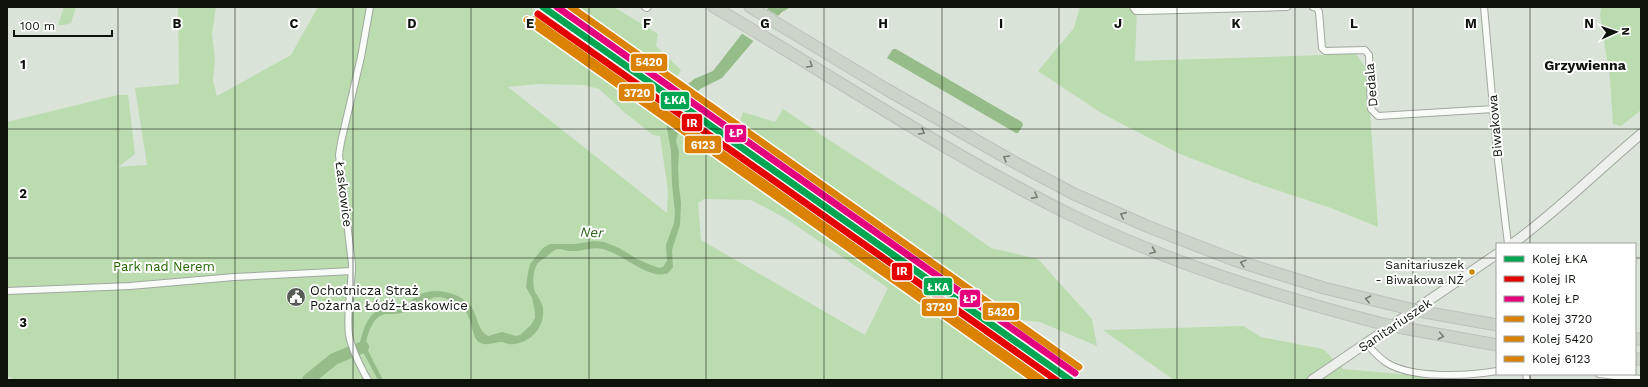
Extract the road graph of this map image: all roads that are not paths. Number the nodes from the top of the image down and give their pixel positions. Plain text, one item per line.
1 (370, 7) edge
2 (645, 7) edge
3 (648, 7) edge
4 (714, 7) edge
5 (750, 7) edge
6 (1287, 7) edge
7 (1313, 7) edge
8 (1484, 7) edge
9 (1133, 8) edge
10 (1494, 109) junction
11 (1641, 134) edge
12 (1508, 243) edge
13 (1513, 243) edge
14 (1496, 255) edge
15 (352, 271) junction
16 (7, 291) edge
17 (1496, 325) edge
18 (1367, 344) junction
19 (1496, 345) edge
20 (1496, 372) edge
21 (1607, 375) edge
22 (1641, 379) edge
23 (368, 380) edge
24 (1312, 380) edge

1 - 15 street, Łaskowice
2 - 3 street
4 -> 19 highway, bridge
17 -> 5 highway, bridge
6 - 9 street
7 - 10 street, Dedala
8 - 10 street, Biwakowa
10 - 12 street, Biwakowa
11 - 13 street
14 - 18 street, Sanitariuszek
15 - 16 street
15 - 23 street, Łaskowice
18 - 20 street
18 - 24 street, Sanitariuszek
21 - 22 street

